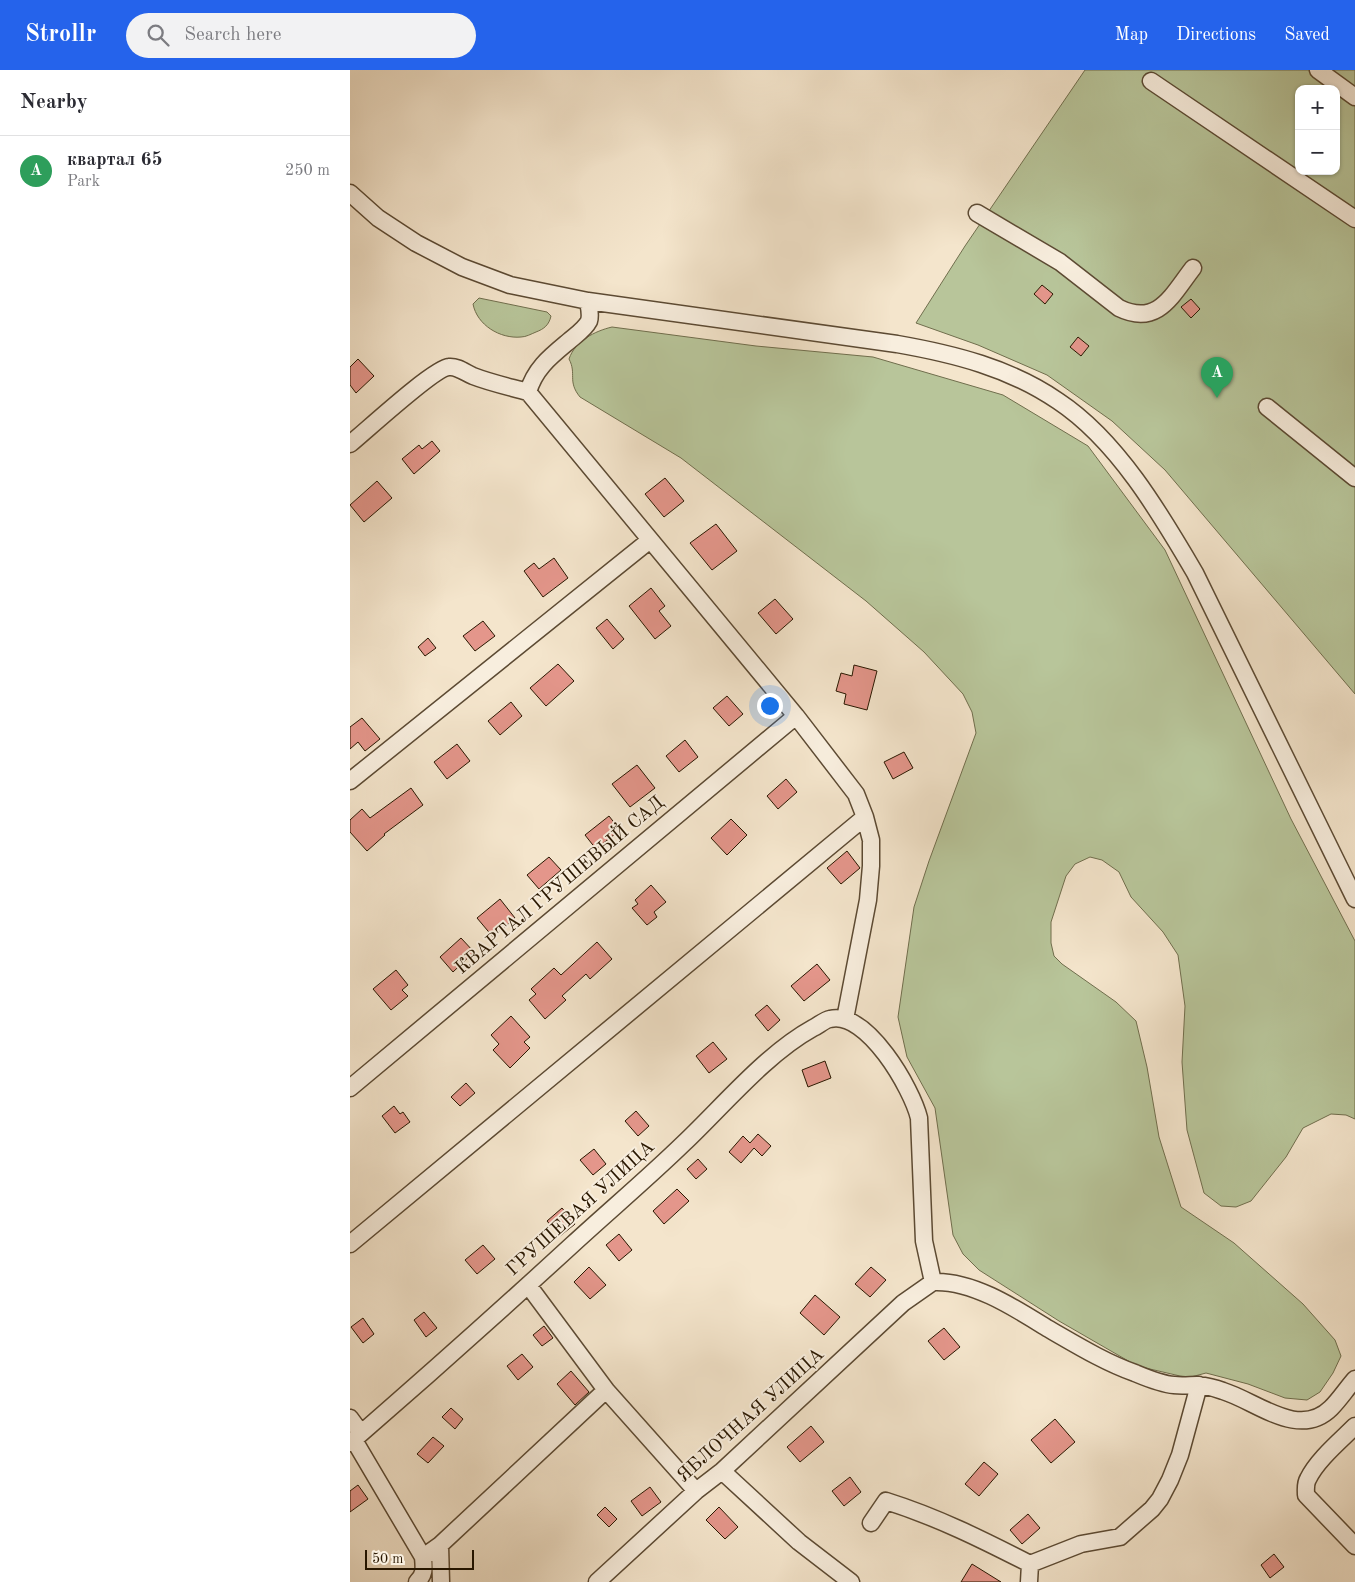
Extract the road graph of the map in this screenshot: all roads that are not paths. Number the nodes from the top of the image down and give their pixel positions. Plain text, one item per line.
1 (1318, 70) edge
2 (1151, 82) dead end
3 (1355, 97) edge
4 (350, 193) edge
5 (977, 213) dead end
6 (1355, 219) edge
7 (1193, 268) dead end
8 (588, 301) junction
9 (528, 392) junction
10 (1267, 407) dead end
11 (350, 444) edge
12 (1355, 478) edge
13 (650, 540) junction
14 (796, 716) junction
15 (350, 781) edge
16 (865, 817) junction
17 (1355, 899) edge
18 (845, 1019) junction
19 (350, 1088) edge
20 (350, 1244) edge
21 (933, 1282) junction
22 (528, 1285) junction
23 (1355, 1379) edge
24 (1199, 1385) junction
25 (606, 1390) junction
26 (350, 1418) edge
27 (1355, 1426) edge
28 (355, 1438) edge
29 (722, 1471) junction
30 (696, 1491) junction
31 (871, 1523) dead end
32 (440, 1545) junction
33 (1355, 1546) edge
34 (422, 1557) junction
35 (1030, 1564) junction
36 (417, 1582) edge
37 (440, 1582) edge
38 (597, 1582) edge
39 (851, 1582) edge
40 (1029, 1582) edge

1 - 3 street
2 - 6 street
4 - 8 street
5 - 7 street
8 - 9 street
8 - 17 street
9 - 11 street
9 - 13 street
10 - 12 street
13 - 14 street
13 - 15 street
14 - 16 street
14 - 19 street, КВАРТАЛ ГРУШЕВЫЙ САД
16 - 18 street
16 - 20 street
18 - 21 street
18 - 22 street, ГРУШЕВАЯ УЛИЦА
21 - 24 street
21 - 29 street, ЯБЛОЧНАЯ УЛИЦА
22 - 25 street
22 - 28 street, ГРУШЕВАЯ УЛИЦА
23 - 24 street
24 - 35 street
25 - 30 street
25 - 32 street
26 - 28 street
27 - 33 street
28 - 34 street
29 - 30 street, ЯБЛОЧНАЯ УЛИЦА
29 - 39 street
30 - 38 street, ЯБЛОЧНАЯ УЛИЦА
31 - 35 street
32 - 34 street
32 - 37 street
34 - 36 street
35 - 40 street

